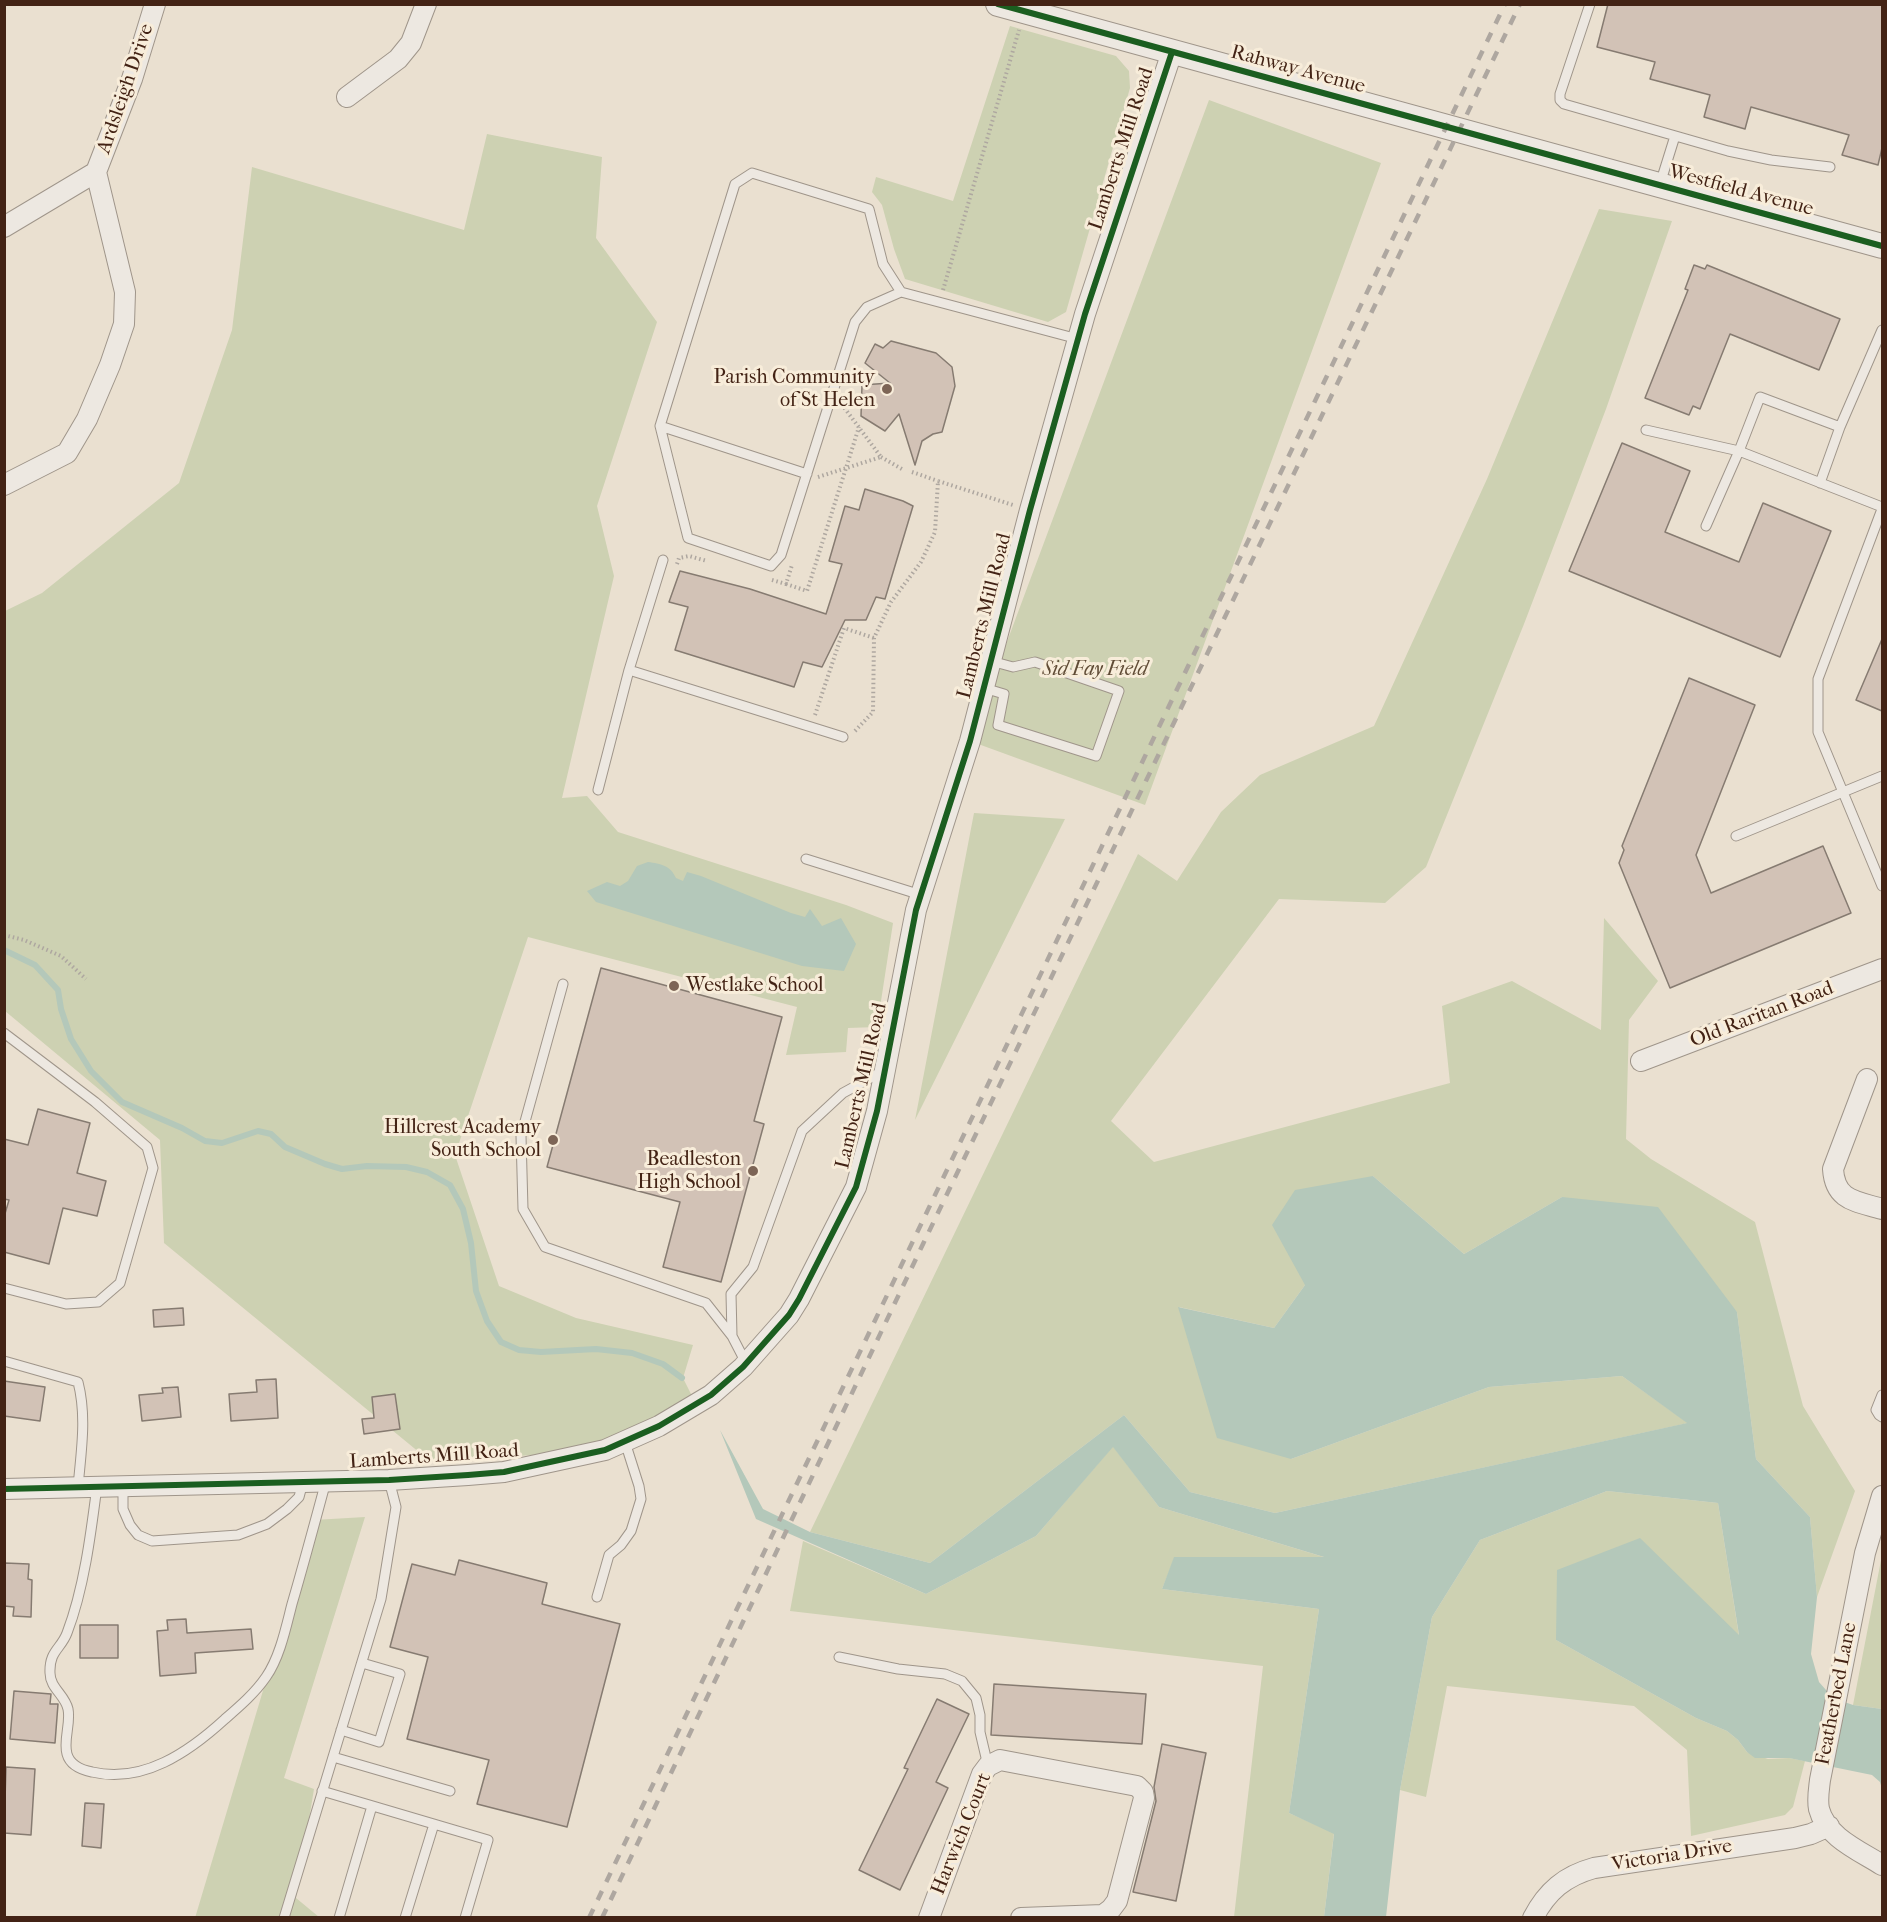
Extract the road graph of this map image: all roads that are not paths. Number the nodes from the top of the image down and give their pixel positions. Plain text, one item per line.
1 (155, 4) edge
2 (426, 4) edge
3 (998, 4) edge
4 (1590, 4) edge
5 (1033, 10) edge
6 (1172, 52) junction
7 (346, 97) dead end
8 (1675, 136) junction
9 (1830, 167) dead end
10 (1590, 168) joint
11 (96, 172) junction
12 (1660, 186) junction
13 (4, 227) edge
14 (1882, 246) edge
15 (901, 292) junction
16 (1882, 330) edge
17 (1078, 339) junction
18 (660, 426) junction
19 (1840, 428) junction
20 (1646, 430) dead end
21 (1739, 451) junction
22 (807, 474) junction
23 (1820, 483) junction
24 (4, 485) edge
25 (1882, 508) edge
26 (1706, 526) dead end
27 (663, 560) dead end
28 (991, 661) junction
29 (629, 670) junction
30 (984, 688) junction
31 (843, 737) dead end
32 (1882, 776) edge
33 (598, 790) dead end
34 (1842, 793) junction
35 (1736, 836) dead end
36 (806, 859) dead end
37 (1882, 886) edge
38 (921, 895) junction
39 (1882, 969) edge
40 (563, 984) dead end
41 (4, 1033) edge
42 (1641, 1061) dead end
43 (885, 1070) junction
44 (1867, 1079) dead end
45 (1882, 1209) edge
46 (4, 1288) edge
47 (732, 1336) junction
48 (4, 1361) edge
49 (746, 1363) junction
50 (1882, 1395) edge
51 (1882, 1417) edge
52 (624, 1442) junction
53 (389, 1480) junction
54 (326, 1481) junction
55 (303, 1482) junction
56 (123, 1486) junction
57 (88, 1487) junction
58 (4, 1489) edge
59 (1882, 1496) edge
60 (597, 1598) dead end
61 (839, 1657) dead end
62 (362, 1663) junction
63 (341, 1730) junction
64 (333, 1757) junction
65 (988, 1766) junction
66 (322, 1791) junction
67 (450, 1791) dead end
68 (372, 1806) junction
69 (434, 1824) junction
70 (1828, 1826) junction
71 (1882, 1865) edge
72 (284, 1917) edge
73 (339, 1917) edge
74 (405, 1917) edge
75 (465, 1917) edge
76 (929, 1917) edge
77 (1021, 1917) edge
78 (1533, 1917) edge

1 - 11 street, Ardsleigh Drive
2 - 7 street
3 - 5 street, Rahway Avenue
4 - 8 lane
5 - 6 street, Rahway Avenue
6 - 10 street, Rahway Avenue
6 - 17 street, Lamberts Mill Road
8 - 9 lane
8 - 12 lane
10 - 12 street, Westfield Avenue
11 - 13 street
11 - 24 street
12 - 14 street, Westfield Avenue
15 - 17 lane
15 - 18 lane
15 - 22 lane
16 - 19 lane
17 - 28 street, Lamberts Mill Road
18 - 22 lane
18 - 22 lane
19 - 21 lane
19 - 23 lane
20 - 21 lane
21 - 23 lane
21 - 26 lane
23 - 25 lane
25 - 34 lane
27 - 29 lane
28 - 30 street, Lamberts Mill Road
28 - 30 lane
29 - 31 lane
29 - 33 lane
30 - 38 street, Lamberts Mill Road
32 - 34 lane
34 - 35 lane
34 - 37 lane
36 - 38 lane
38 - 43 street, Lamberts Mill Road
39 - 42 street, Old Raritan Road
40 - 47 lane
41 - 46 lane
43 - 47 lane
43 - 49 street, Lamberts Mill Road
44 - 45 street
47 - 49 lane
48 - 57 lane
49 - 52 street, Lamberts Mill Road
50 - 51 lane
52 - 53 street, Lamberts Mill Road
52 - 60 lane
53 - 54 street, Lamberts Mill Road
53 - 62 lane
54 - 55 street, Lamberts Mill Road
54 - 57 lane
55 - 56 street, Lamberts Mill Road
55 - 56 lane
56 - 57 street, Lamberts Mill Road
57 - 58 street, Lamberts Mill Road
59 - 70 street, Featherbed Lane
61 - 65 lane
62 - 63 lane
62 - 63 lane
63 - 64 lane
64 - 66 lane
64 - 67 lane
65 - 76 street, Harwich Court
65 - 77 street, Harwich Court
66 - 68 lane
66 - 72 lane
68 - 69 lane
68 - 73 lane
69 - 74 lane
69 - 75 lane
70 - 71 street
70 - 78 street, Victoria Drive

